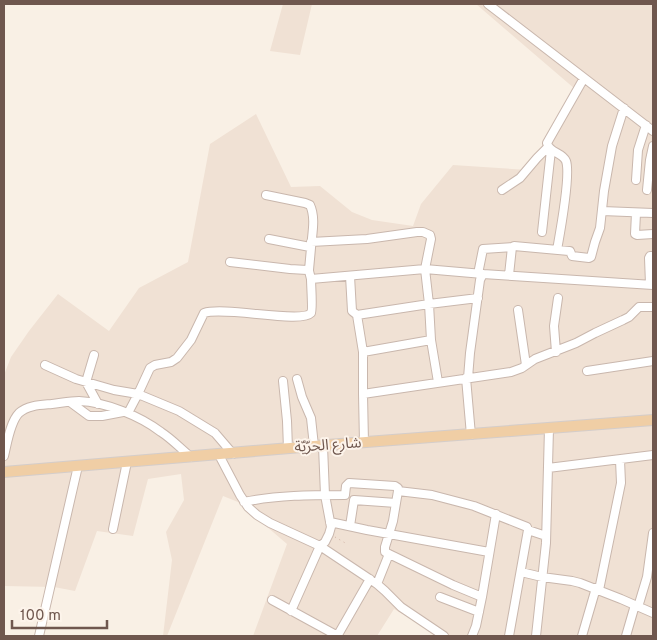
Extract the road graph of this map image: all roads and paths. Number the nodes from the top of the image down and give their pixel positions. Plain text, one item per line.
1 (488, 4) edge
2 (584, 78) junction
3 (624, 108) junction
4 (646, 125) junction
5 (653, 131) edge
6 (653, 146) edge
7 (550, 149) junction
8 (636, 180) dead end
9 (502, 190) dead end
10 (647, 190) dead end
11 (266, 195) dead end
12 (602, 211) junction
13 (636, 213) junction
14 (653, 213) edge
15 (542, 232) dead end
16 (653, 234) edge
17 (269, 239) dead end
18 (311, 245) junction
19 (512, 247) junction
20 (558, 250) junction
21 (653, 256) edge
22 (230, 262) dead end
23 (425, 269) junction
24 (309, 270) junction
25 (481, 274) junction
26 (509, 275) junction
27 (350, 276) junction
28 (311, 279) junction
29 (651, 285) edge
30 (478, 298) junction
31 (558, 298) dead end
32 (429, 304) junction
33 (653, 307) edge
34 (518, 310) dead end
35 (356, 316) junction
36 (431, 340) junction
37 (363, 352) junction
38 (556, 352) junction
39 (94, 355) dead end
40 (653, 361) edge
41 (45, 364) dead end
42 (526, 365) junction
43 (587, 371) dead end
44 (467, 378) junction
45 (297, 379) dead end
46 (283, 381) dead end
47 (86, 382) junction
48 (438, 382) junction
49 (138, 394) junction
50 (363, 394) junction
51 (70, 402) junction
52 (98, 404) junction
53 (126, 413) junction
54 (653, 420) edge
55 (549, 428) junction
56 (471, 435) junction
57 (364, 443) junction
58 (319, 446) junction
59 (288, 449) junction
60 (233, 454) junction
61 (219, 455) junction
62 (653, 455) edge
63 (4, 456) edge
64 (190, 457) junction
65 (620, 460) junction
66 (127, 462) junction
67 (78, 466) junction
68 (548, 468) junction
69 (4, 472) edge
70 (398, 491) junction
71 (325, 495) junction
72 (345, 495) junction
73 (354, 500) junction
74 (244, 502) junction
75 (396, 503) junction
76 (496, 514) junction
77 (330, 522) junction
78 (350, 526) junction
79 (114, 529) dead end
80 (528, 530) junction
81 (653, 533) edge
82 (329, 534) junction
83 (390, 534) junction
84 (546, 536) junction
85 (347, 544) dead end
86 (320, 546) junction
87 (489, 552) junction
88 (389, 554) junction
89 (521, 572) junction
90 (542, 577) junction
91 (373, 581) junction
92 (597, 589) junction
93 (440, 597) dead end
94 (482, 597) junction
95 (272, 600) dead end
96 (637, 606) junction
97 (291, 611) junction
98 (479, 612) junction
99 (653, 613) edge
100 (38, 636) edge
101 (444, 636) edge
102 (472, 636) edge
103 (509, 636) edge
104 (536, 636) edge
105 (582, 636) edge
106 (626, 636) edge

1 - 2 street
2 - 3 street
2 - 7 street
3 - 4 street
3 - 12 street
4 - 5 street
4 - 8 street
6 - 10 street
7 - 9 street
7 - 15 street
7 - 20 street
11 - 18 street
12 - 13 street
12 - 20 street
13 - 14 street
13 - 16 street
17 - 18 street
18 - 23 street
18 - 24 street
19 - 20 street
19 - 25 street
19 - 26 street
21 - 29 street
22 - 24 street
23 - 25 street
23 - 27 street
23 - 32 street
24 - 28 street
25 - 26 street
25 - 30 street
26 - 29 street
27 - 28 street
27 - 35 street
28 - 49 street
30 - 32 street
30 - 44 street
31 - 38 street
32 - 35 street
32 - 36 street
33 - 38 street
34 - 42 street
35 - 37 street
36 - 37 street
36 - 48 street
37 - 50 street
38 - 42 street
39 - 47 street
40 - 43 street
41 - 47 street
42 - 44 street
44 - 48 street
44 - 56 street
45 - 58 street
46 - 59 street
47 - 49 street
47 - 52 street
48 - 50 street
49 - 53 street
49 - 60 street
50 - 57 street
51 - 52 street
51 - 53 street
51 - 63 street
52 - 53 street
53 - 64 street
54 - 55 main road, شارع الحرّيّة
55 - 56 main road, شارع الحرّيّة
55 - 68 street
56 - 57 main road, شارع الحرّيّة
57 - 58 main road, شارع الحرّيّة
58 - 59 main road, شارع الحرّيّة
58 - 71 street
59 - 60 main road, شارع الحرّيّة
60 - 61 main road, شارع الحرّيّة
61 - 64 main road, شارع الحرّيّة
61 - 74 street
62 - 65 street
64 - 66 main road, شارع الحرّيّة
65 - 68 street
65 - 92 street
66 - 67 main road, شارع الحرّيّة
66 - 79 street
67 - 69 main road, شارع الحرّيّة
67 - 100 street
68 - 84 street
70 - 72 street
70 - 75 street
70 - 76 street
71 - 72 street
71 - 74 street
71 - 77 street
72 - 73 street
73 - 75 street
73 - 78 street
74 - 86 street
75 - 83 street
76 - 80 street
76 - 87 street
77 - 78 street
77 - 82 street
78 - 83 street
80 - 84 street
80 - 89 street
81 - 96 street
82 - 85 path
82 - 86 street
83 - 87 street
83 - 88 street
84 - 90 street
86 - 91 street
86 - 97 street
87 - 94 street
88 - 91 street
88 - 94 street
89 - 90 street
89 - 103 street
90 - 92 street
90 - 104 street
91 - 97 street
91 - 101 street
92 - 96 street
92 - 105 street
93 - 98 street
94 - 98 street
95 - 97 street
96 - 99 street
96 - 106 street
98 - 102 street

